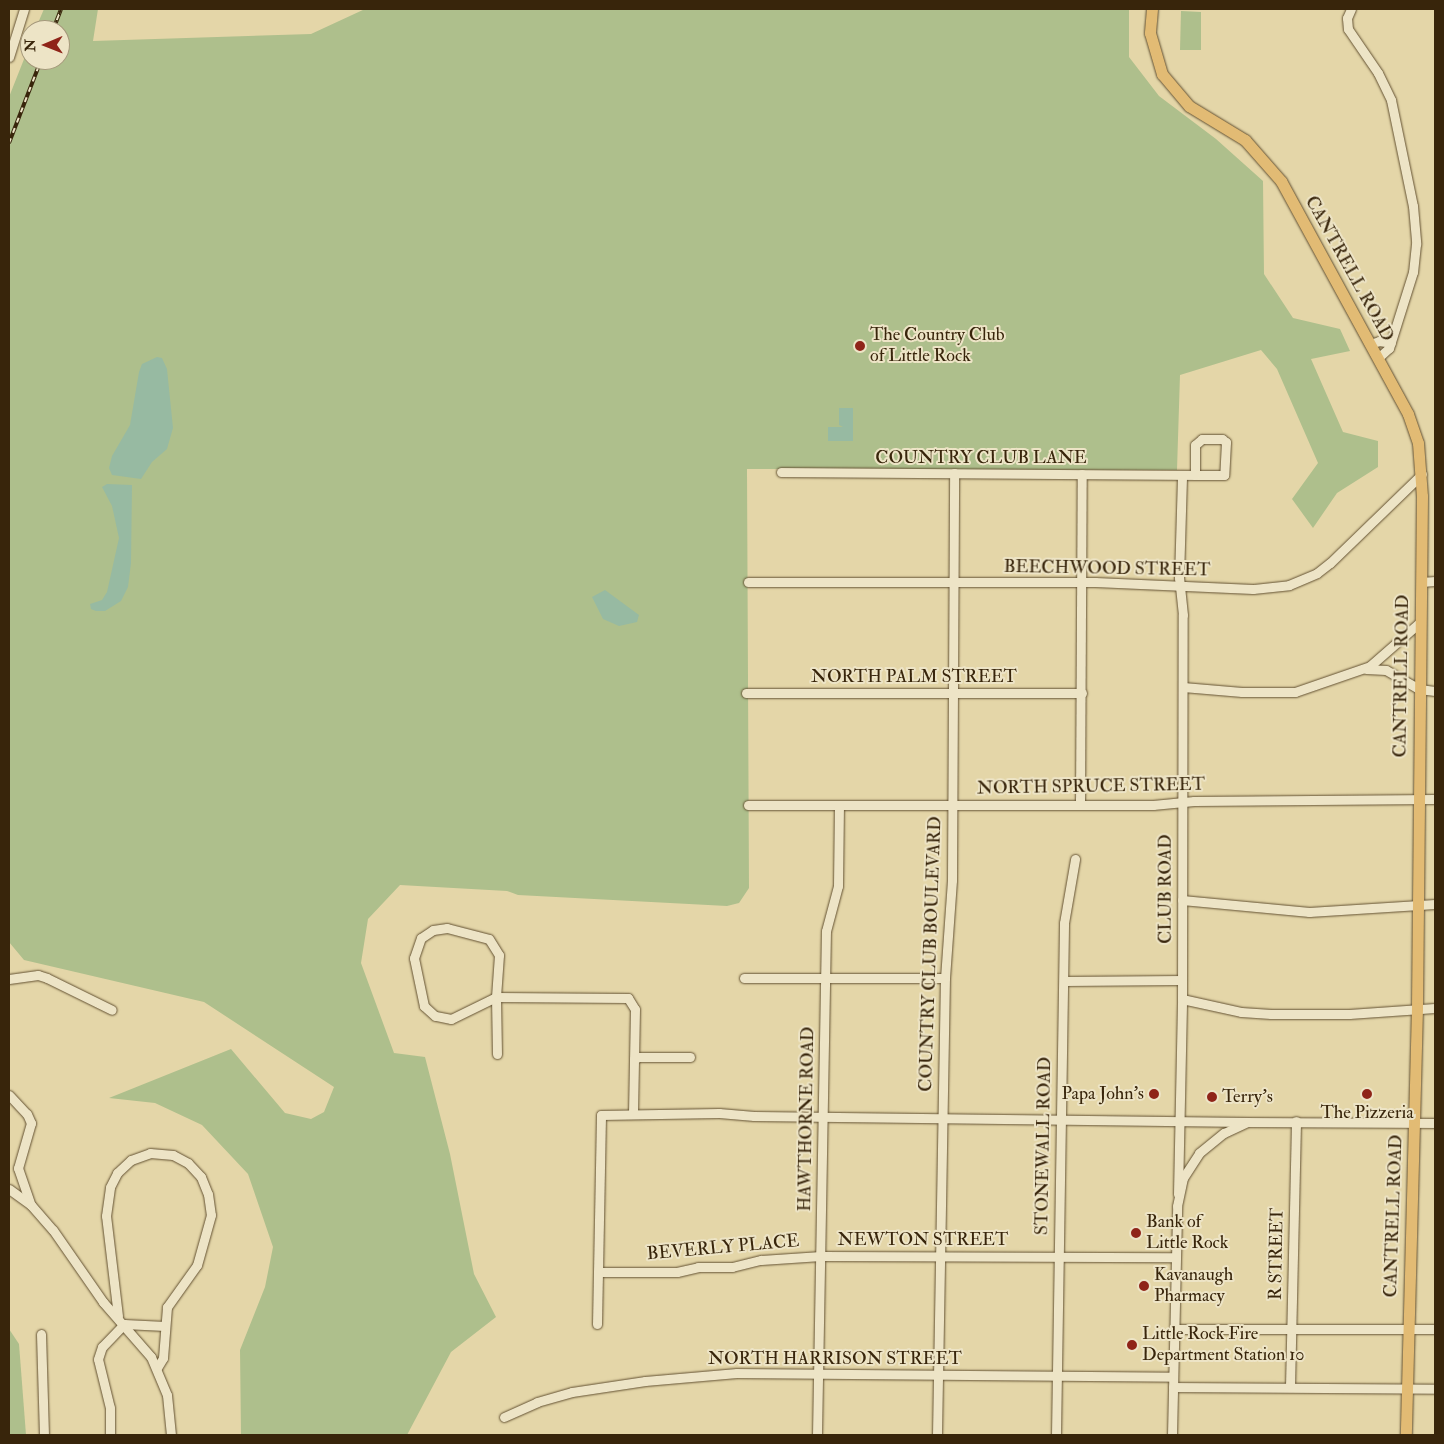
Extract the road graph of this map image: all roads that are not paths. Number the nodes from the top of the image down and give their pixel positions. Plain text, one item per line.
1 (24, 9) edge
2 (1152, 9) edge
3 (1351, 9) edge
4 (9, 56) edge
5 (1391, 343) junction
6 (1370, 344) junction
7 (1378, 358) junction
8 (781, 472) dead end
9 (954, 473) junction
10 (1082, 474) junction
11 (1422, 474) junction
12 (1182, 475) junction
13 (1195, 475) junction
14 (1435, 581) edge
15 (748, 582) dead end
16 (1421, 582) junction
17 (954, 583) junction
18 (1080, 583) junction
19 (1181, 585) junction
20 (1420, 622) junction
21 (1360, 670) junction
22 (1183, 687) junction
23 (1419, 689) junction
24 (1435, 690) edge
25 (746, 693) dead end
26 (953, 693) junction
27 (1082, 693) junction
28 (1435, 799) edge
29 (1419, 800) junction
30 (1080, 804) junction
31 (1182, 804) junction
32 (748, 805) dead end
33 (839, 805) junction
34 (952, 805) junction
35 (1075, 859) dead end
36 (1182, 900) junction
37 (1435, 904) edge
38 (1417, 906) junction
39 (744, 978) dead end
40 (825, 978) junction
41 (945, 978) junction
42 (9, 979) edge
43 (1182, 980) junction
44 (1064, 981) junction
45 (496, 997) junction
46 (1182, 999) junction
47 (1416, 1008) junction
48 (1435, 1008) edge
49 (112, 1010) dead end
50 (498, 1054) dead end
51 (690, 1057) dead end
52 (634, 1059) junction
53 (9, 1095) edge
54 (632, 1113) junction
55 (942, 1116) junction
56 (823, 1117) junction
57 (1061, 1119) junction
58 (1178, 1120) junction
59 (1296, 1121) junction
60 (1248, 1122) junction
61 (1414, 1123) junction
62 (1435, 1123) edge
63 (9, 1189) edge
64 (1178, 1194) junction
65 (31, 1205) junction
66 (821, 1256) junction
67 (940, 1256) junction
68 (1060, 1257) junction
69 (1176, 1257) junction
70 (598, 1272) junction
71 (118, 1316) junction
72 (124, 1324) junction
73 (597, 1324) dead end
74 (165, 1326) junction
75 (1408, 1328) junction
76 (1174, 1329) junction
77 (1292, 1329) junction
78 (1435, 1329) edge
79 (40, 1334) dead end
80 (157, 1368) junction
81 (819, 1374) junction
82 (938, 1374) junction
83 (1057, 1375) junction
84 (1173, 1382) junction
85 (1290, 1387) junction
86 (1406, 1389) junction
87 (1435, 1389) edge
88 (504, 1417) dead end
89 (44, 1435) edge
90 (110, 1435) edge
91 (171, 1435) edge
92 (817, 1435) edge
93 (937, 1435) edge
94 (1056, 1435) edge
95 (1172, 1435) edge
96 (1406, 1435) edge

1 - 4 street
2 - 6 main road, CANTRELL ROAD
3 - 5 street
5 - 6 street
5 - 7 street
6 - 7 main road, CANTRELL ROAD
7 - 11 main road, CANTRELL ROAD
8 - 9 street, COUNTRY CLUB LANE
9 - 10 street, COUNTRY CLUB LANE
9 - 17 street, COUNTRY CLUB BOULEVARD
10 - 12 street, COUNTRY CLUB LANE
10 - 18 street
11 - 16 main road, CANTRELL ROAD
11 - 19 street, BEECHWOOD STREET
12 - 13 street, COUNTRY CLUB LANE
12 - 19 street
13 - 13 street, COUNTRY CLUB LANE
14 - 16 street
15 - 17 street, BEECHWOOD STREET
16 - 20 main road, CANTRELL ROAD
17 - 18 street, BEECHWOOD STREET
17 - 26 street, COUNTRY CLUB BOULEVARD
18 - 19 street, BEECHWOOD STREET
18 - 27 street
19 - 22 street, CLUB ROAD
20 - 21 street
20 - 23 main road, CANTRELL ROAD
21 - 22 street
21 - 23 street
22 - 31 street, CLUB ROAD
23 - 24 street
23 - 29 main road, CANTRELL ROAD
25 - 26 street, NORTH PALM STREET
26 - 27 street, NORTH PALM STREET
26 - 34 street, COUNTRY CLUB BOULEVARD
27 - 30 street
28 - 29 street, NORTH SPRUCE STREET
29 - 31 street, NORTH SPRUCE STREET
29 - 38 main road, CANTRELL ROAD
30 - 31 street, NORTH SPRUCE STREET
30 - 34 street, NORTH SPRUCE STREET
31 - 36 street, CLUB ROAD
32 - 33 street, NORTH SPRUCE STREET
33 - 34 street, NORTH SPRUCE STREET
33 - 40 street, HAWTHORNE ROAD
34 - 41 street, COUNTRY CLUB BOULEVARD
35 - 44 street, STONEWALL ROAD
36 - 38 street
36 - 43 street, CLUB ROAD
37 - 38 street
38 - 47 main road, CANTRELL ROAD
39 - 40 street
40 - 41 street
40 - 56 street, HAWTHORNE ROAD
41 - 55 street, COUNTRY CLUB BOULEVARD
42 - 49 street
43 - 44 street
43 - 46 street, CLUB ROAD
44 - 57 street, STONEWALL ROAD
45 - 45 street
45 - 50 street
45 - 52 street
46 - 47 street
46 - 58 street, CLUB ROAD
47 - 48 street
47 - 61 main road, CANTRELL ROAD
51 - 52 street
52 - 54 street
53 - 65 street
54 - 56 street
54 - 70 street
55 - 56 street
55 - 57 street
55 - 67 street, COUNTRY CLUB BOULEVARD
56 - 66 street, HAWTHORNE ROAD
57 - 58 street
57 - 68 street, STONEWALL ROAD
58 - 60 street
58 - 64 street, CLUB ROAD
59 - 60 street
59 - 61 street
59 - 77 street, R STREET
60 - 64 street
61 - 62 street
61 - 75 main road, CANTRELL ROAD
63 - 65 street
64 - 69 street, CLUB ROAD
65 - 71 street
66 - 67 street, NEWTON STREET
66 - 70 street, BEVERLY PLACE
66 - 81 street, HAWTHORNE ROAD
67 - 68 street, NEWTON STREET
67 - 82 street, COUNTRY CLUB BOULEVARD
68 - 69 street, NEWTON STREET
68 - 83 street, STONEWALL ROAD
69 - 76 street, CLUB ROAD
70 - 73 street
71 - 72 street
71 - 74 street
72 - 74 street
72 - 80 street
72 - 90 street
74 - 80 street
75 - 77 street
75 - 78 street
75 - 86 main road, CANTRELL ROAD
76 - 77 street
76 - 84 street, CLUB ROAD
77 - 85 street, R STREET
79 - 89 street
80 - 91 street
81 - 82 street, NORTH HARRISON STREET
81 - 88 street, NORTH HARRISON STREET
81 - 92 street, HAWTHORNE ROAD
82 - 83 street, NORTH HARRISON STREET
82 - 93 street, COUNTRY CLUB BOULEVARD
83 - 84 street, NORTH HARRISON STREET
83 - 94 street, STONEWALL ROAD
84 - 85 street, NORTH HARRISON STREET
84 - 95 street, CLUB ROAD
85 - 86 street, NORTH HARRISON STREET
86 - 87 street, NORTH HARRISON STREET
86 - 96 main road, CANTRELL ROAD

